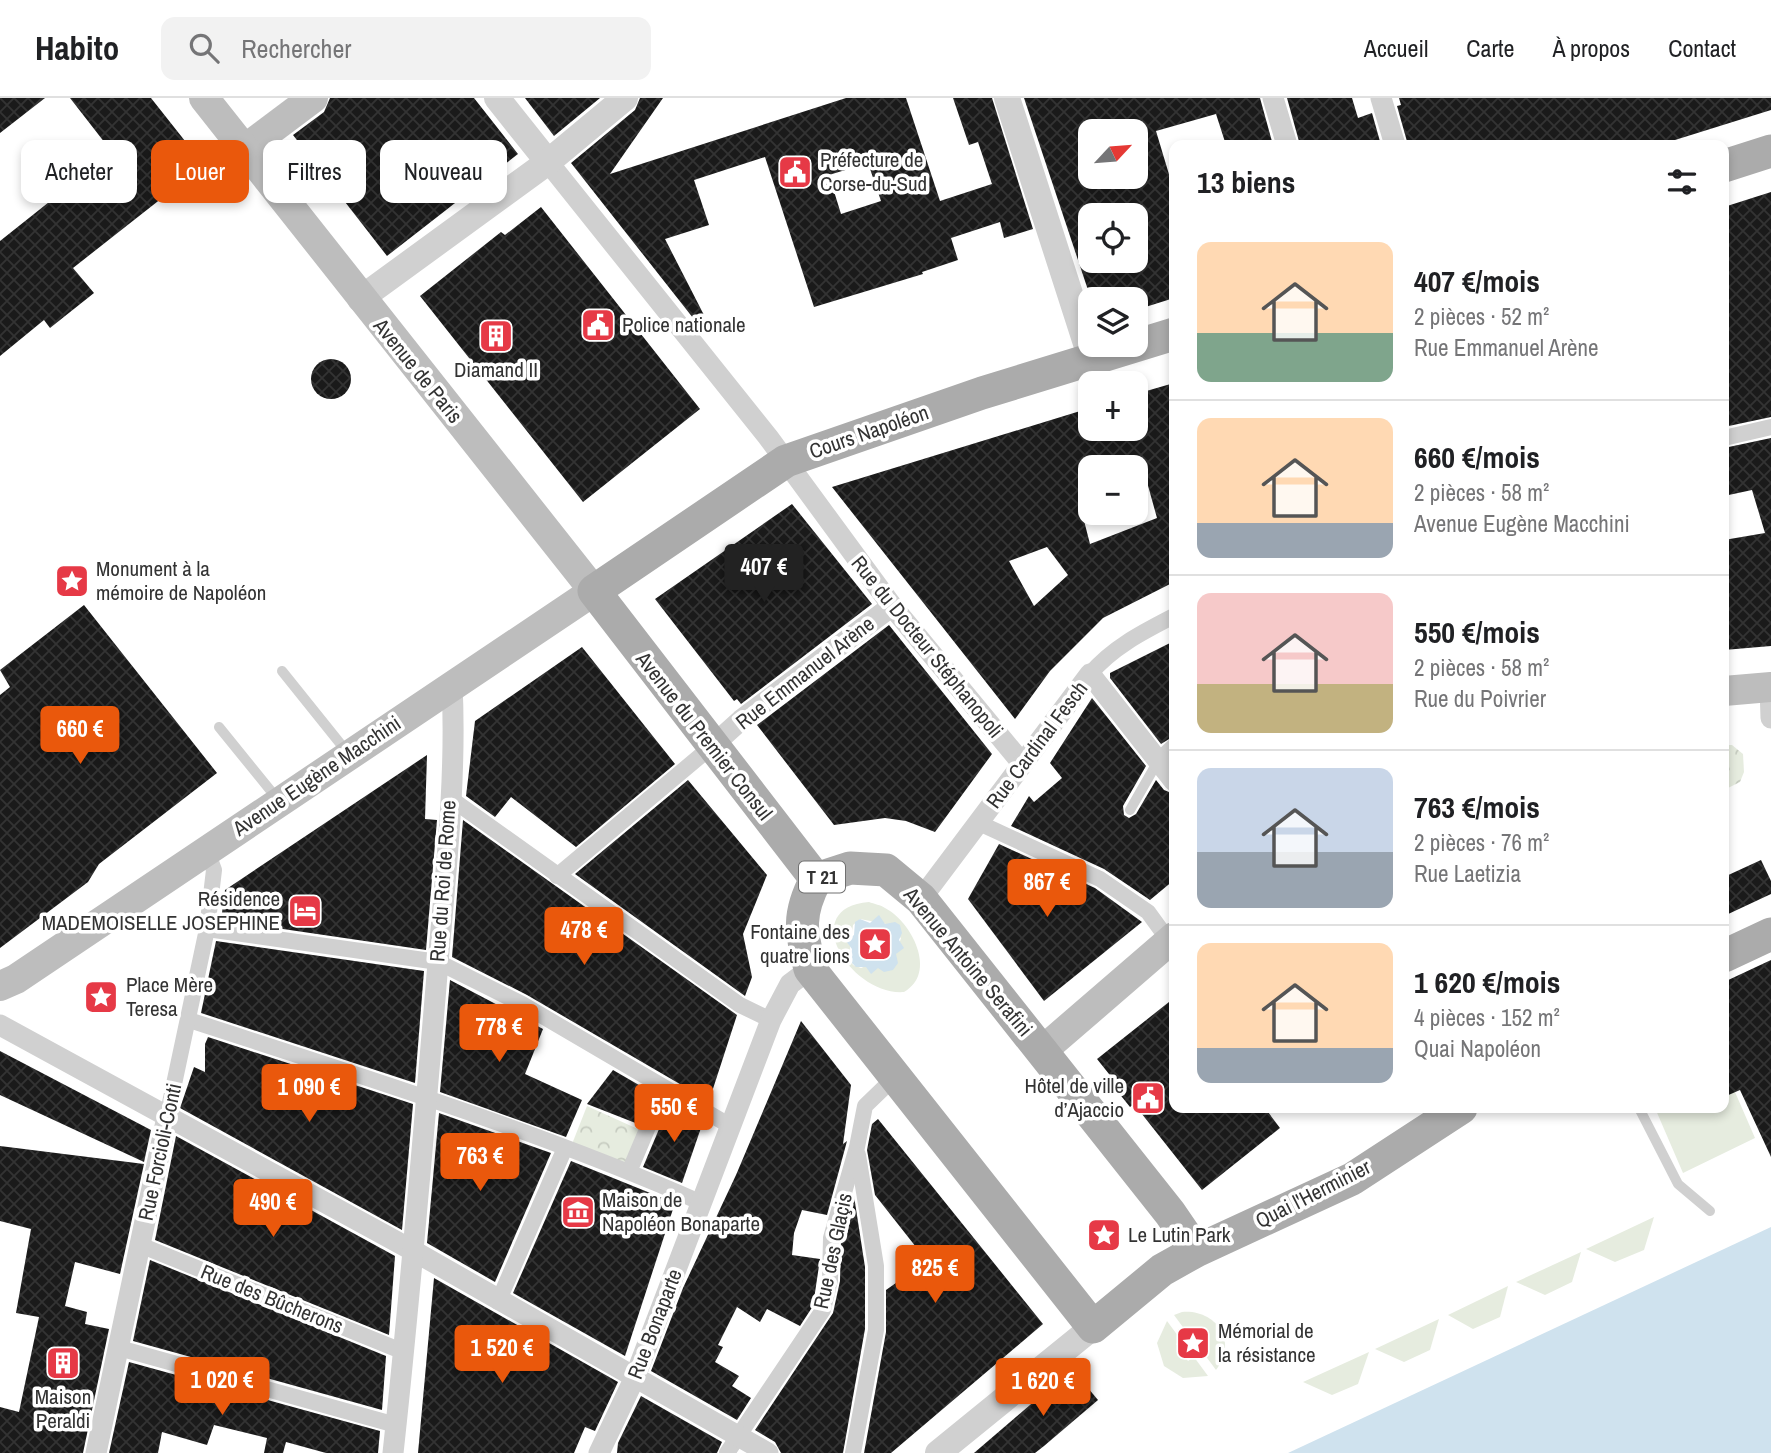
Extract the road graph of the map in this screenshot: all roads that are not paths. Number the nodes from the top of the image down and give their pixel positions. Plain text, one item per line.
1 (204, 98) edge
2 (313, 98) edge
3 (497, 98) edge
4 (625, 98) edge
5 (1007, 98) edge
6 (1273, 98) edge
7 (1381, 98) edge
8 (238, 140) edge
9 (1286, 140) edge
10 (1394, 140) edge
11 (249, 146) edge
12 (1771, 151) edge
13 (249, 154) edge
14 (548, 162) junction
15 (1729, 164) edge
16 (360, 299) junction
17 (1169, 336) edge
18 (1091, 359) junction
19 (1771, 427) edge
20 (1729, 437) edge
21 (786, 461) junction
22 (594, 591) junction
23 (892, 606) junction
24 (1169, 618) edge
25 (282, 671) dead end
26 (1090, 674) junction
27 (452, 684) junction
28 (1770, 687) edge
29 (1729, 691) edge
30 (1771, 718) edge
31 (219, 727) dead end
32 (711, 747) junction
33 (1169, 751) edge
34 (349, 754) junction
35 (1158, 761) junction
36 (1021, 762) junction
37 (1169, 775) edge
38 (450, 799) junction
39 (279, 802) junction
40 (1130, 810) dead end
41 (979, 823) junction
42 (207, 851) junction
43 (557, 876) junction
44 (816, 879) junction
45 (921, 899) junction
46 (207, 929) junction
47 (1771, 934) edge
48 (1169, 937) edge
49 (1169, 941) edge
50 (1729, 954) edge
51 (41, 960) junction
52 (438, 962) junction
53 (0, 963) edge
54 (810, 969) junction
55 (0, 986) edge
56 (189, 1020) junction
57 (771, 1020) junction
58 (0, 1025) edge
59 (1042, 1051) junction
60 (894, 1078) junction
61 (664, 1089) junction
62 (426, 1097) junction
63 (1453, 1113) edge
64 (1642, 1113) edge
65 (167, 1117) junction
66 (732, 1127) junction
67 (857, 1147) junction
68 (565, 1148) junction
69 (629, 1172) junction
70 (702, 1203) junction
71 (1710, 1211) dead end
72 (140, 1245) junction
73 (412, 1250) junction
74 (1196, 1251) junction
75 (498, 1302) junction
76 (1093, 1327) junction
77 (119, 1348) junction
78 (404, 1353) junction
79 (635, 1377) junction
80 (396, 1425) junction
81 (733, 1445) edge
82 (96, 1453) edge
83 (393, 1453) edge
84 (600, 1453) edge
85 (768, 1453) edge
86 (853, 1453) edge
87 (938, 1453) edge

1 - 8 main road, Avenue de Paris
2 - 11 main road
3 - 14 street
4 - 14 street
5 - 18 street
6 - 9 street
7 - 10 street
12 - 15 main road
13 - 16 main road, Avenue de Paris
14 - 16 street
14 - 21 street, Rue du Docteur Stéphanopoli
16 - 22 main road, Avenue de Paris
17 - 18 main road, Cours Napoléon
18 - 21 main road, Cours Napoléon
19 - 20 street
21 - 22 main road, Cours Napoléon
21 - 23 street, Rue du Docteur Stéphanopoli
22 - 27 main road, Avenue Eugène Macchini
22 - 32 main road, Avenue du Premier Consul / T 21
23 - 32 street, Rue Emmanuel Arène
23 - 36 street, Rue du Docteur Stéphanopoli
24 - 26 street, Rue Cardinal Fesch
25 - 34 lane
26 - 35 street
26 - 36 street, Rue Cardinal Fesch
27 - 34 main road, Avenue Eugène Macchini
27 - 38 street, Rue du Roi de Rome
28 - 29 main road
28 - 30 street
31 - 39 lane
32 - 43 street, Rue Emmanuel Arène
32 - 44 main road, Avenue du Premier Consul / T 21
33 - 35 street
34 - 39 main road, Avenue Eugène Macchini
35 - 37 street
35 - 40 lane
36 - 41 street, Rue Cardinal Fesch
38 - 43 street
38 - 52 street, Rue du Roi de Rome
39 - 42 main road, Avenue Eugène Macchini
41 - 45 street, Rue Cardinal Fesch
41 - 48 street
42 - 46 street, Rue Forcioli-Conti
42 - 51 main road, Avenue Eugène Macchini
43 - 57 street
44 - 45 main road, Avenue Antoine Serafini / T 21
44 - 54 main road, T 21
45 - 59 main road, Avenue Antoine Serafini / T 21
46 - 52 street
46 - 56 street, Rue Forcioli-Conti
47 - 50 main road
49 - 59 main road
51 - 53 main road, Avenue Eugène Macchini
51 - 55 main road, Avenue Eugène Macchini
52 - 61 street
52 - 62 street, Rue du Roi de Rome
54 - 57 street, Rue Bonaparte
54 - 60 main road, T 21
56 - 62 street
56 - 65 street, Rue Forcioli-Conti
57 - 66 street, Rue Bonaparte
58 - 65 street
59 - 74 main road, Avenue Antoine Serafini / T 21
60 - 67 street, Rue des Glaçis
60 - 76 main road, T 21
61 - 66 street
61 - 69 street
62 - 68 street
62 - 73 street, Rue du Roi de Rome
63 - 74 main road, Quai l'Herminier
64 - 71 lane
65 - 72 street, Rue Forcioli-Conti
65 - 73 street
66 - 70 street, Rue Bonaparte
67 - 81 street, Rue des Glaçis
67 - 86 street
68 - 69 street
68 - 75 street
69 - 70 street
70 - 79 street, Rue Bonaparte
72 - 77 street, Rue Forcioli-Conti
72 - 78 street, Rue des Bûcherons
73 - 75 street
73 - 78 street, Rue du Roi de Rome
74 - 76 main road, Quai l'Herminier
75 - 79 street
76 - 87 street
77 - 80 street
77 - 82 street, Rue Forcioli-Conti
78 - 80 street, Rue du Roi de Rome
79 - 81 street
79 - 84 street, Rue Bonaparte
80 - 83 street, Rue du Roi de Rome
81 - 85 street

